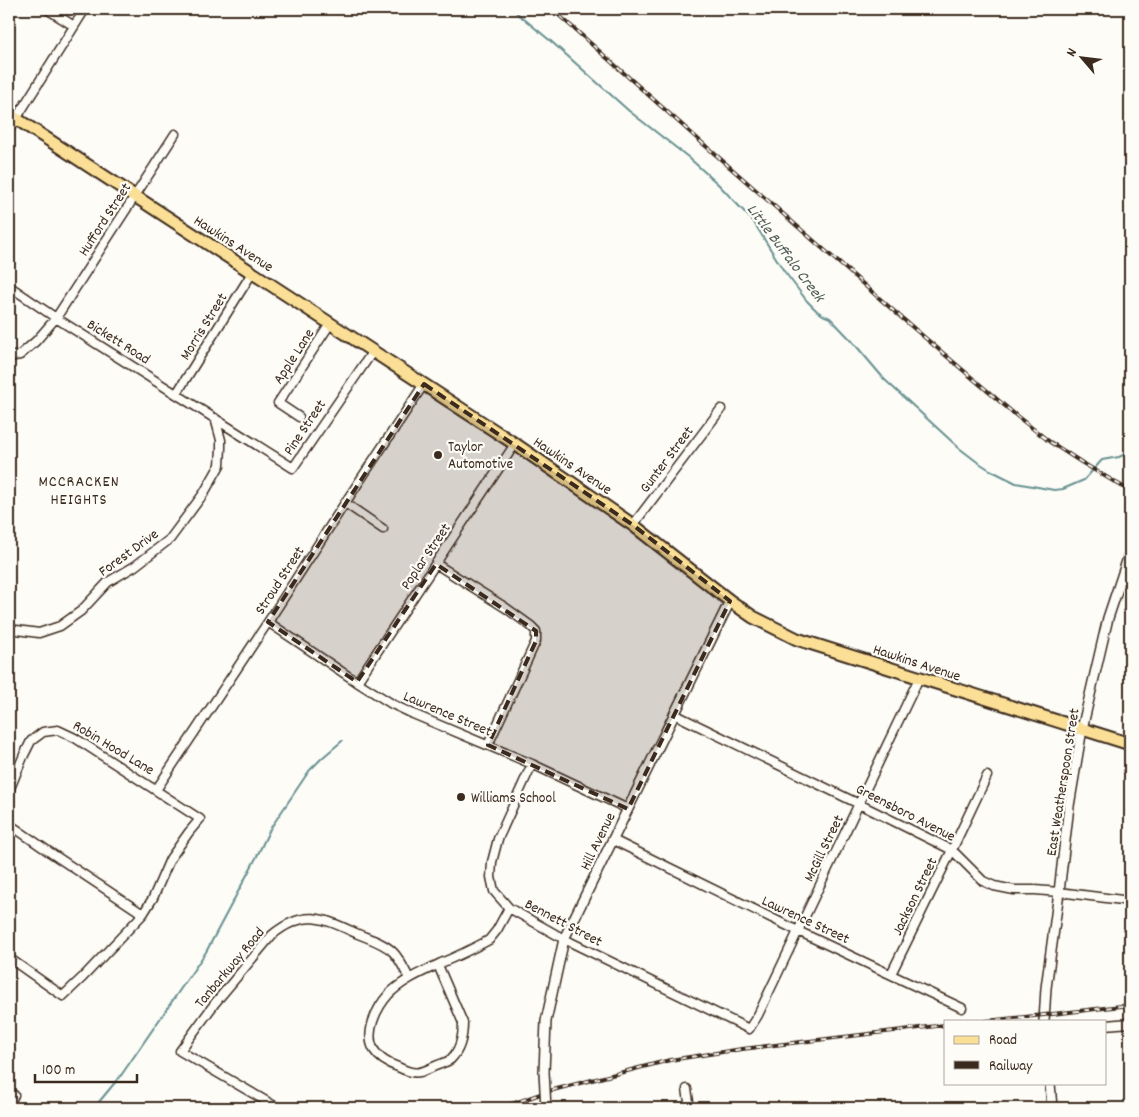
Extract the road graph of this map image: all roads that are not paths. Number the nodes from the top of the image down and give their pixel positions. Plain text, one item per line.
1 (47, 9) edge
2 (85, 9) edge
3 (74, 26) junction
4 (12, 116) edge
5 (9, 130) edge
6 (175, 134) dead end
7 (135, 196) junction
8 (252, 273) junction
9 (9, 286) edge
10 (56, 318) junction
11 (330, 324) junction
12 (372, 351) junction
13 (9, 357) edge
14 (424, 384) junction
15 (177, 393) junction
16 (721, 409) dead end
17 (299, 417) dead end
18 (215, 418) junction
19 (515, 444) junction
20 (345, 503) junction
21 (634, 525) junction
22 (383, 529) dead end
23 (1130, 552) edge
24 (436, 564) junction
25 (730, 601) junction
26 (268, 622) junction
27 (10, 630) edge
28 (919, 678) junction
29 (357, 682) junction
30 (674, 714) junction
31 (1082, 729) junction
32 (1130, 744) edge
33 (488, 745) junction
34 (532, 764) junction
35 (987, 776) dead end
36 (156, 790) junction
37 (9, 791) edge
38 (859, 804) junction
39 (628, 809) junction
40 (9, 824) edge
41 (613, 840) junction
42 (952, 850) junction
43 (1059, 892) junction
44 (1130, 901) edge
45 (509, 908) junction
46 (144, 914) junction
47 (798, 931) junction
48 (564, 939) junction
49 (9, 958) edge
50 (438, 965) junction
51 (891, 974) junction
52 (409, 978) junction
53 (962, 1008) dead end
54 (1044, 1020) edge
55 (1130, 1023) edge
56 (1106, 1026) edge
57 (749, 1029) joint
58 (1050, 1084) edge
59 (687, 1089) dead end
60 (14, 1095) dead end
61 (9, 1105) edge
62 (278, 1108) edge
63 (546, 1108) edge
64 (690, 1108) edge
65 (1052, 1108) edge

1 - 3 street
2 - 3 street
3 - 4 street
4 - 5 street
4 - 7 main road, Hawkins Avenue
6 - 7 street, Hufford Street
7 - 8 main road, Hawkins Avenue
7 - 10 street, Hufford Street
8 - 11 main road, Hawkins Avenue
8 - 15 street, Morris Street
9 - 10 street, Bickett Road
10 - 13 street, Hufford Street
10 - 15 street, Bickett Road
11 - 12 main road, Hawkins Avenue
11 - 17 street, Apple Lane
12 - 14 main road, Hawkins Avenue
12 - 18 street, Pine Street
14 - 19 main road, Hawkins Avenue
14 - 20 street, Stroud Street
15 - 18 street, Bickett Road
16 - 21 street, Gunter Street
18 - 27 street, Forest Drive
19 - 21 main road, Hawkins Avenue
19 - 24 street, Poplar Street
20 - 22 street
20 - 26 street, Stroud Street
21 - 25 main road, Hawkins Avenue
23 - 31 street, East Weatherspoon Street
24 - 29 street, Poplar Street
24 - 33 street
25 - 28 main road, Hawkins Avenue
25 - 30 street, Hill Avenue
26 - 29 street, Lawrence Street
26 - 36 street, Stroud Street
28 - 31 main road, Hawkins Avenue
28 - 38 street, McGill Street
29 - 33 street, Lawrence Street
30 - 38 street, Greensboro Avenue
30 - 39 street, Hill Avenue
31 - 32 main road, Hawkins Avenue
31 - 43 street, East Weatherspoon Street
33 - 34 street, Lawrence Street
34 - 39 street, Lawrence Street
34 - 45 street, Bennett Street
35 - 42 street, Jackson Street
36 - 37 street, Robin Hood Lane
36 - 46 street, Robin Hood Lane
38 - 42 street, Greensboro Avenue
38 - 47 street, McGill Street
39 - 41 street, Hill Avenue
40 - 46 street
41 - 47 street, Lawrence Street
41 - 48 street, Hill Avenue
42 - 43 street, Greensboro Avenue
42 - 51 street, Jackson Street
43 - 44 street, Greensboro Avenue
43 - 54 street, East Weatherspoon Street
45 - 48 street, Bennett Street
45 - 50 street
46 - 49 street
47 - 51 street, Lawrence Street
47 - 57 street, McGill Street
48 - 57 street, Bennett Street
48 - 63 street, Hill Avenue, bridge
50 - 52 street
50 - 52 street
51 - 53 street, Lawrence Street
52 - 62 street, Tanbarkway Road
55 - 56 street
58 - 65 street
59 - 64 street
60 - 61 street

